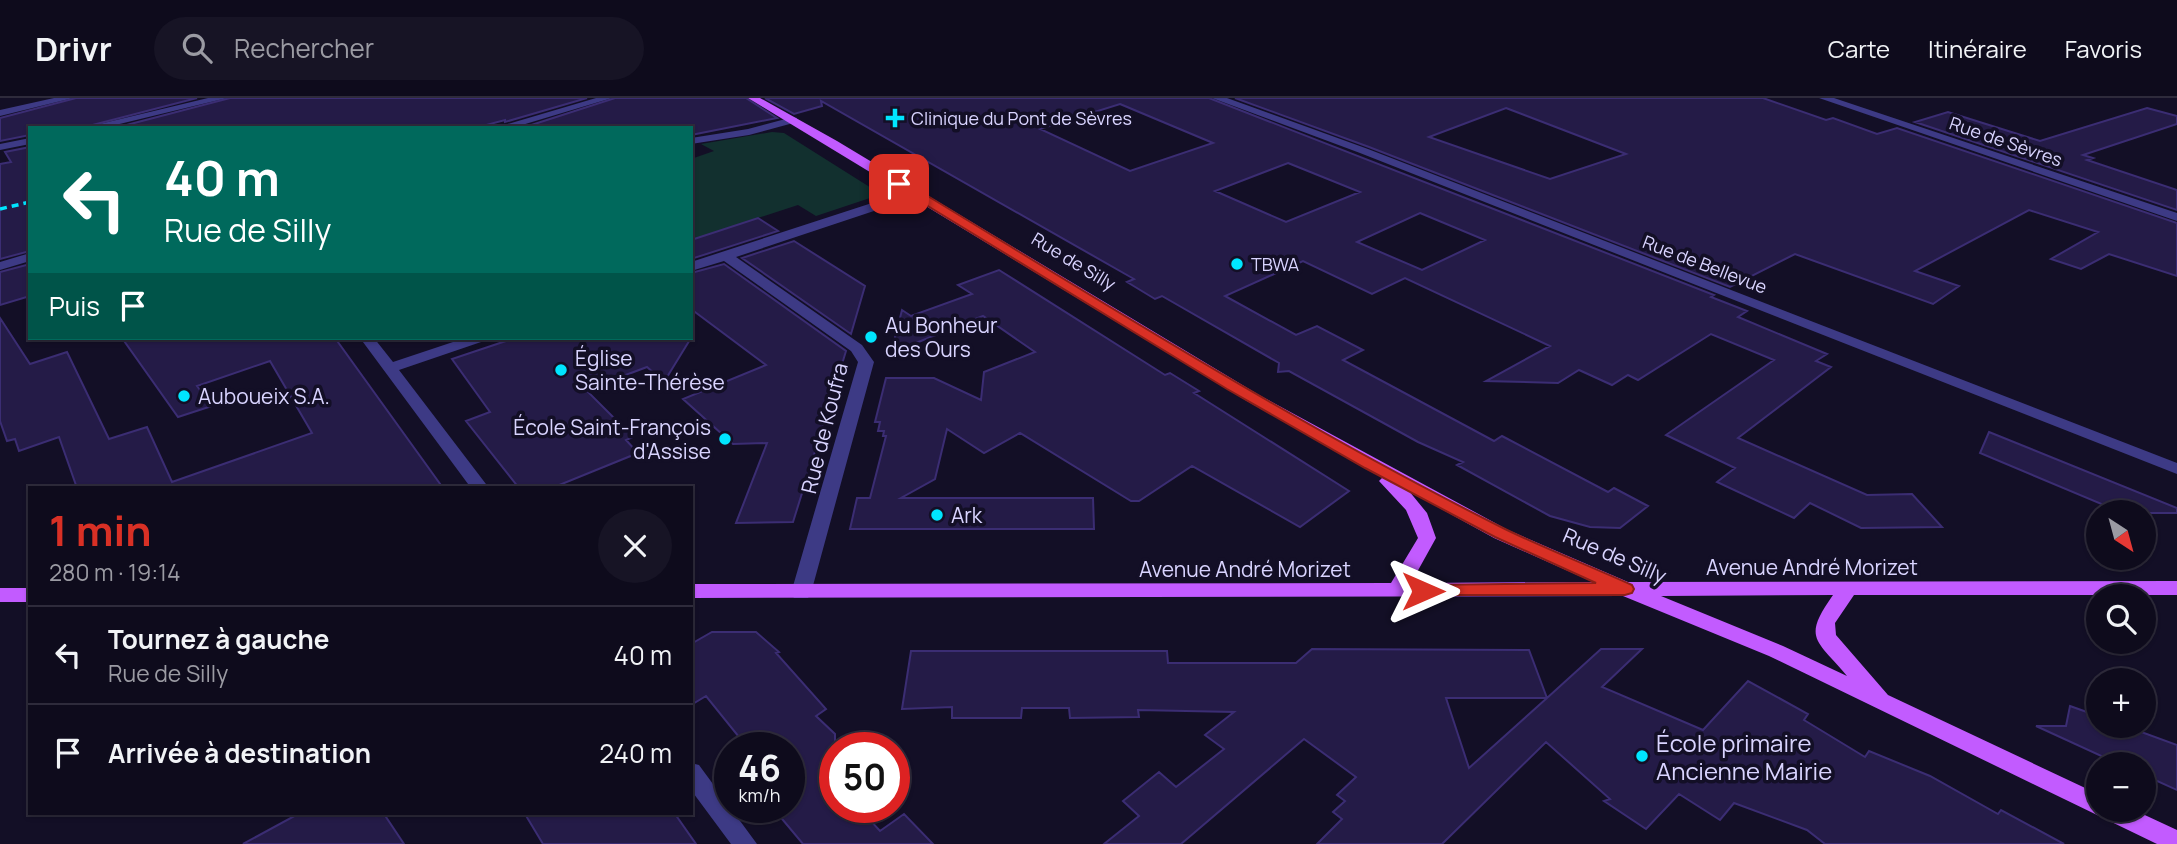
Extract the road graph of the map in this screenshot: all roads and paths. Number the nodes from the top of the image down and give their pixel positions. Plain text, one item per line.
1 (68, 98) edge
2 (222, 98) edge
3 (607, 98) edge
4 (753, 98) edge
5 (1217, 98) edge
6 (1824, 98) edge
7 (0, 113) edge
8 (793, 120) junction
9 (97, 126) edge
10 (506, 126) edge
11 (28, 141) edge
12 (693, 141) edge
13 (0, 147) edge
14 (915, 193) junction
15 (2177, 217) edge
16 (726, 256) junction
17 (28, 258) edge
18 (0, 265) edge
19 (693, 266) edge
20 (368, 340) edge
21 (473, 340) edge
22 (389, 368) junction
23 (1370, 464) junction
24 (2177, 469) edge
25 (478, 486) edge
26 (2177, 588) edge
27 (1625, 589) junction
28 (1848, 589) junction
29 (1396, 591) junction
30 (693, 592) edge
31 (801, 593) junction
32 (0, 595) edge
33 (28, 595) edge
34 (1882, 703) junction
35 (693, 775) edge
36 (2086, 799) edge
37 (2135, 822) edge
38 (2177, 842) edge
39 (744, 844) edge

1 - 7 street
2 - 9 street
3 - 10 street
4 - 8 main road, Rue de Silly
5 - 24 street, Rue de Bellevue
6 - 15 street, Rue de Sèvres
8 - 12 street
8 - 14 main road, Rue de Silly
11 - 13 street
14 - 16 street
14 - 23 main road, Rue de Silly
16 - 19 street
16 - 31 street, Rue de Koufra
17 - 18 street
20 - 22 street
21 - 22 street
22 - 25 street
23 - 27 main road, Rue de Silly
23 - 29 main road, Rue de Silly
26 - 28 main road, Avenue André Morizet
27 - 28 main road, Avenue André Morizet
27 - 29 main road, Avenue André Morizet
27 - 34 main road, Rue de Silly
28 - 34 main road, Rue de Silly
29 - 31 main road, Avenue André Morizet
30 - 31 main road, Avenue André Morizet
32 - 33 main road
34 - 36 main road, Rue de Silly
35 - 39 street
37 - 38 main road

